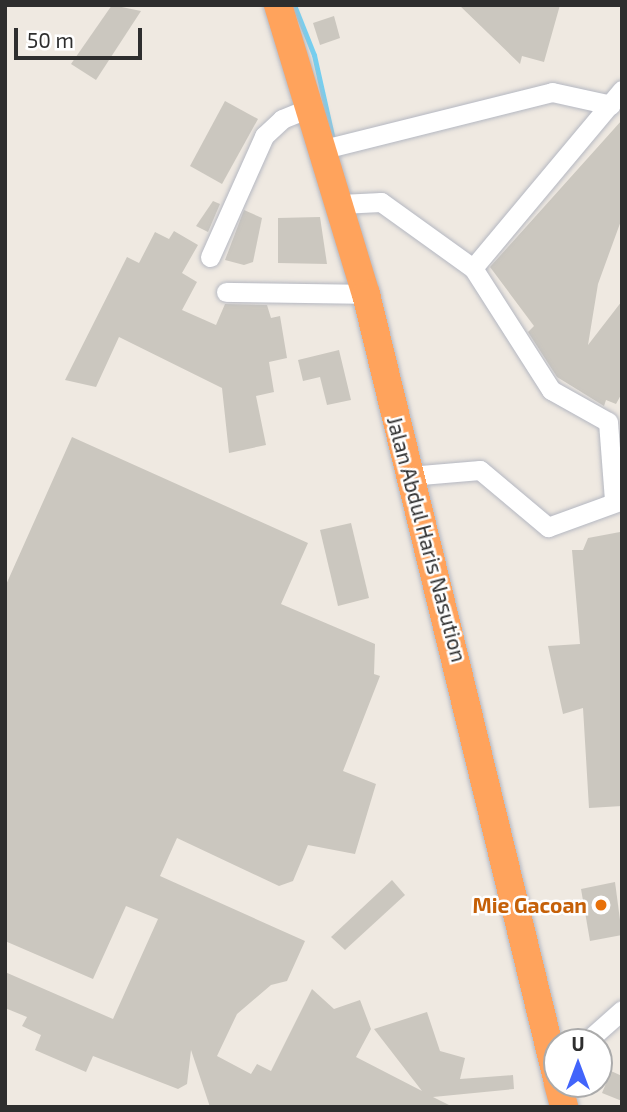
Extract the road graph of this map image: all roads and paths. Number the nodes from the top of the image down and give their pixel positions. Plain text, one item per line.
1 (278, 5) edge
2 (616, 97) edge
3 (312, 107) junction
4 (324, 149) junction
5 (340, 204) junction
6 (210, 257) dead end
7 (473, 268) junction
8 (226, 292) dead end
9 (366, 294) junction
10 (410, 476) junction
11 (618, 500) edge
12 (622, 1010) edge
13 (546, 1028) edge
14 (602, 1028) edge

1 - 3 highway, Jalan Abdul Haris Nasution
2 - 4 street
2 - 7 street
3 - 4 highway, Jalan Abdul Haris Nasution
3 - 6 street
4 - 5 highway, Jalan Abdul Haris Nasution
5 - 7 street
5 - 9 highway, Jalan Abdul Haris Nasution
7 - 11 street
8 - 9 street
9 - 10 highway, Jalan Abdul Haris Nasution
10 - 11 street
10 - 13 highway, Jalan Abdul Haris Nasution
12 - 14 street

